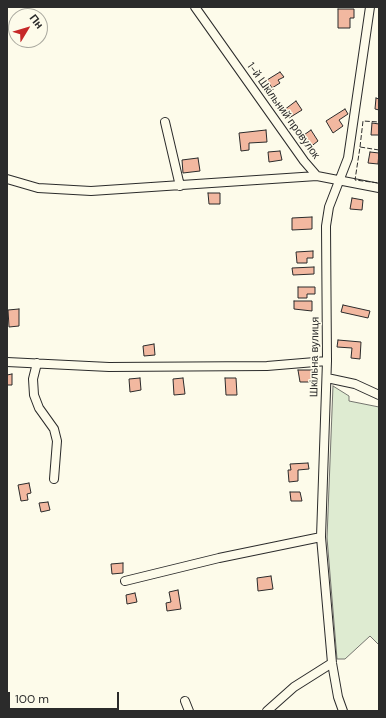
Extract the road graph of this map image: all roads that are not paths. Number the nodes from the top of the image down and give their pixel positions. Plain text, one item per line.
1 (195, 7) edge
2 (370, 7) edge
3 (165, 122) dead end
4 (304, 161) junction
5 (317, 176) junction
6 (300, 178) junction
7 (7, 179) edge
8 (339, 181) junction
9 (180, 186) junction
10 (379, 188) edge
11 (327, 361) junction
12 (7, 362) edge
13 (37, 363) junction
14 (326, 378) junction
15 (379, 395) edge
16 (54, 479) dead end
17 (321, 537) junction
18 (125, 582) dead end
19 (332, 663) junction
20 (185, 701) dead end
21 (189, 711) edge
22 (267, 711) edge
23 (343, 711) edge

1 - 4 street, 1-й Шкільний провулок
2 - 8 street, Шкільна вулиця
3 - 9 street
4 - 5 street, 1-й Шкільний провулок
4 - 6 street
5 - 6 street
5 - 8 street, 1-й Шкільний провулок
6 - 9 street
7 - 9 street
8 - 10 street, 1-й Шкільний провулок
8 - 11 street, Шкільна вулиця
11 - 13 street
11 - 14 street, Шкільна вулиця
12 - 13 street
13 - 16 street
14 - 15 street
14 - 17 street, Шкільна вулиця
17 - 18 street
17 - 19 street, Шкільна вулиця
19 - 22 street
19 - 23 street, Шкільна вулиця
20 - 21 street

